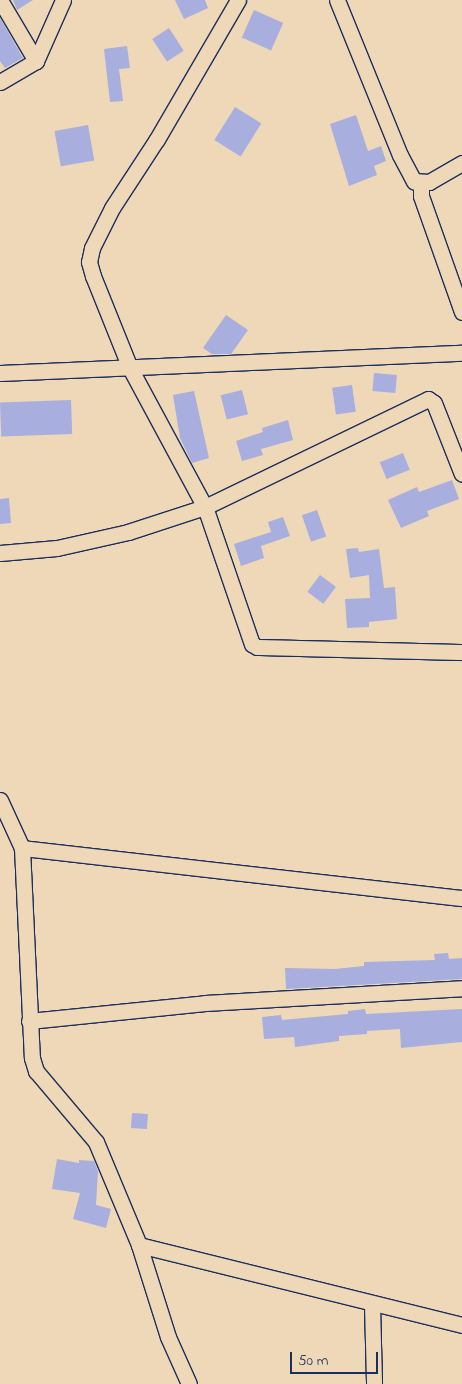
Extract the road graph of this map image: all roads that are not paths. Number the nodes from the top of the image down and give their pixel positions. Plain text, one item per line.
1 (0, 0) edge
2 (63, 0) edge
3 (238, 0) edge
4 (338, 0) edge
5 (36, 61) junction
6 (0, 82) edge
7 (462, 163) edge
8 (421, 184) junction
9 (462, 312) edge
10 (462, 353) edge
11 (130, 368) junction
12 (0, 373) edge
13 (462, 474) edge
14 (205, 507) junction
15 (0, 553) edge
16 (462, 652) edge
17 (0, 800) edge
18 (22, 848) junction
19 (462, 898) edge
20 (462, 988) edge
21 (28, 1021) junction
22 (139, 1245) junction
23 (372, 1305) junction
24 (462, 1325) edge
25 (189, 1384) edge
26 (374, 1384) edge

1 - 5 street
2 - 5 street
3 - 11 street
4 - 8 street
5 - 6 street
7 - 8 street
8 - 9 street
10 - 11 street
11 - 12 street
11 - 14 street
13 - 14 street
14 - 15 street
14 - 16 street
17 - 18 street
18 - 19 street
18 - 21 street
20 - 21 street
21 - 22 street
22 - 23 street
22 - 25 street
23 - 24 street
23 - 26 street

